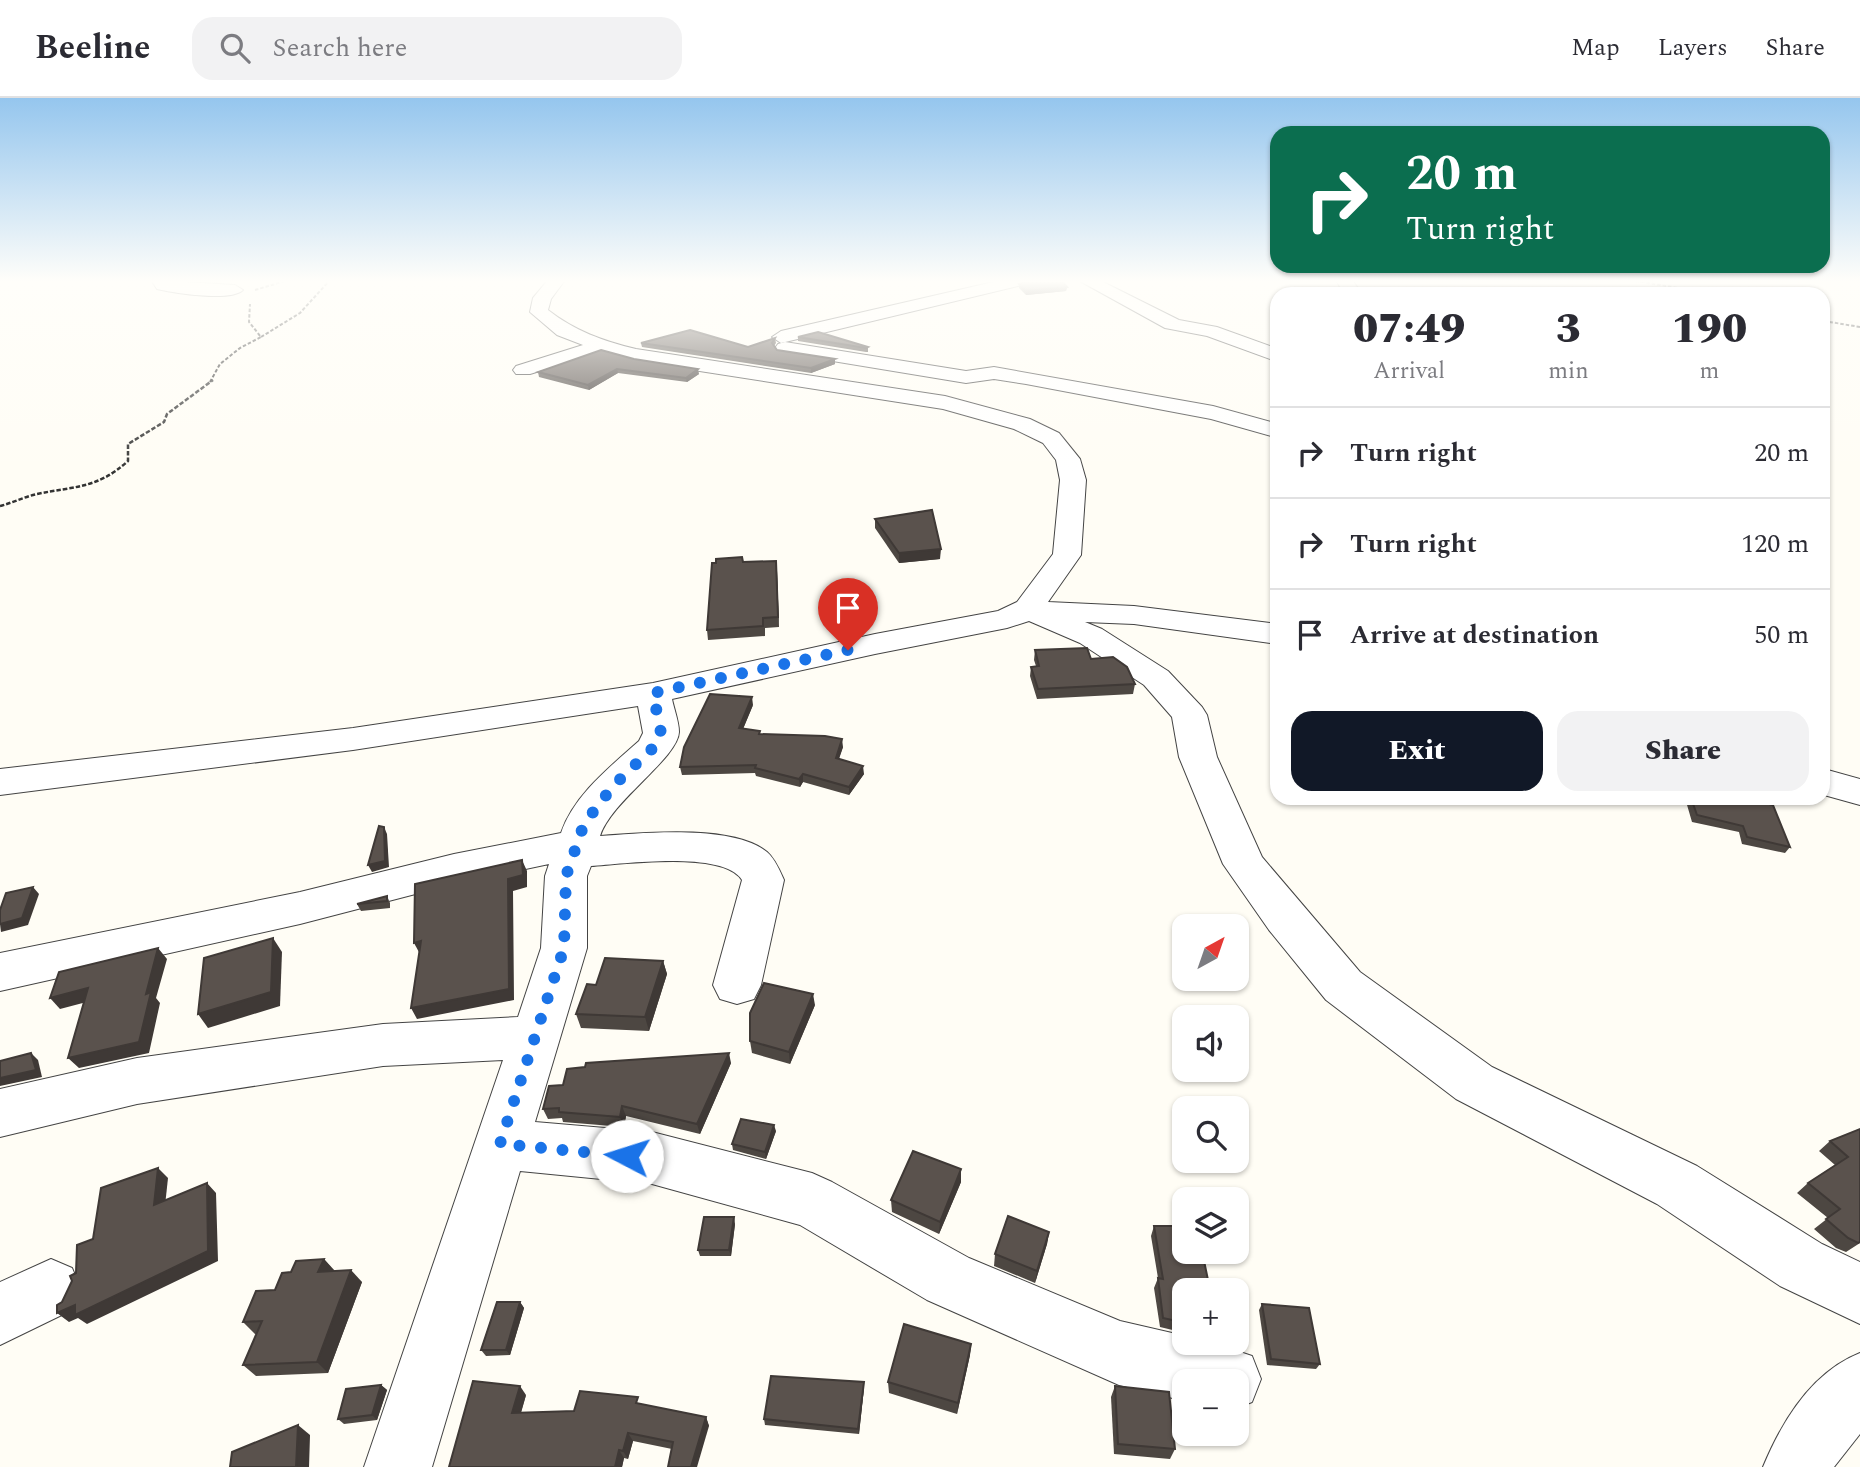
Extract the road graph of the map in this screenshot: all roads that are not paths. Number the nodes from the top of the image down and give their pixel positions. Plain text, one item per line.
1 (596, 344) edge
2 (779, 344) edge
3 (1245, 344) edge
4 (601, 346) junction
5 (785, 348) junction
6 (1270, 353) edge
7 (523, 370) dead end
8 (752, 373) junction
9 (1270, 429) edge
10 (1028, 610) junction
11 (1270, 633) edge
12 (653, 693) junction
13 (0, 782) edge
14 (1830, 784) edge
15 (1860, 792) edge
16 (575, 848) junction
17 (0, 972) edge
18 (737, 985) dead end
19 (536, 1037) junction
20 (0, 1112) edge
21 (500, 1144) junction
22 (1860, 1294) edge
23 (1187, 1369) edge
24 (1860, 1385) edge
25 (398, 1467) edge
26 (1797, 1467) edge

1 - 4 street
2 - 5 street
3 - 6 street
4 - 7 street
4 - 8 street
5 - 8 street
5 - 9 street
8 - 10 street
10 - 11 street
10 - 12 street
10 - 22 street
12 - 13 street
12 - 16 street
14 - 15 street
16 - 17 street
16 - 18 street
16 - 19 street
19 - 20 street
19 - 21 street
21 - 23 street
21 - 25 street
24 - 26 street

